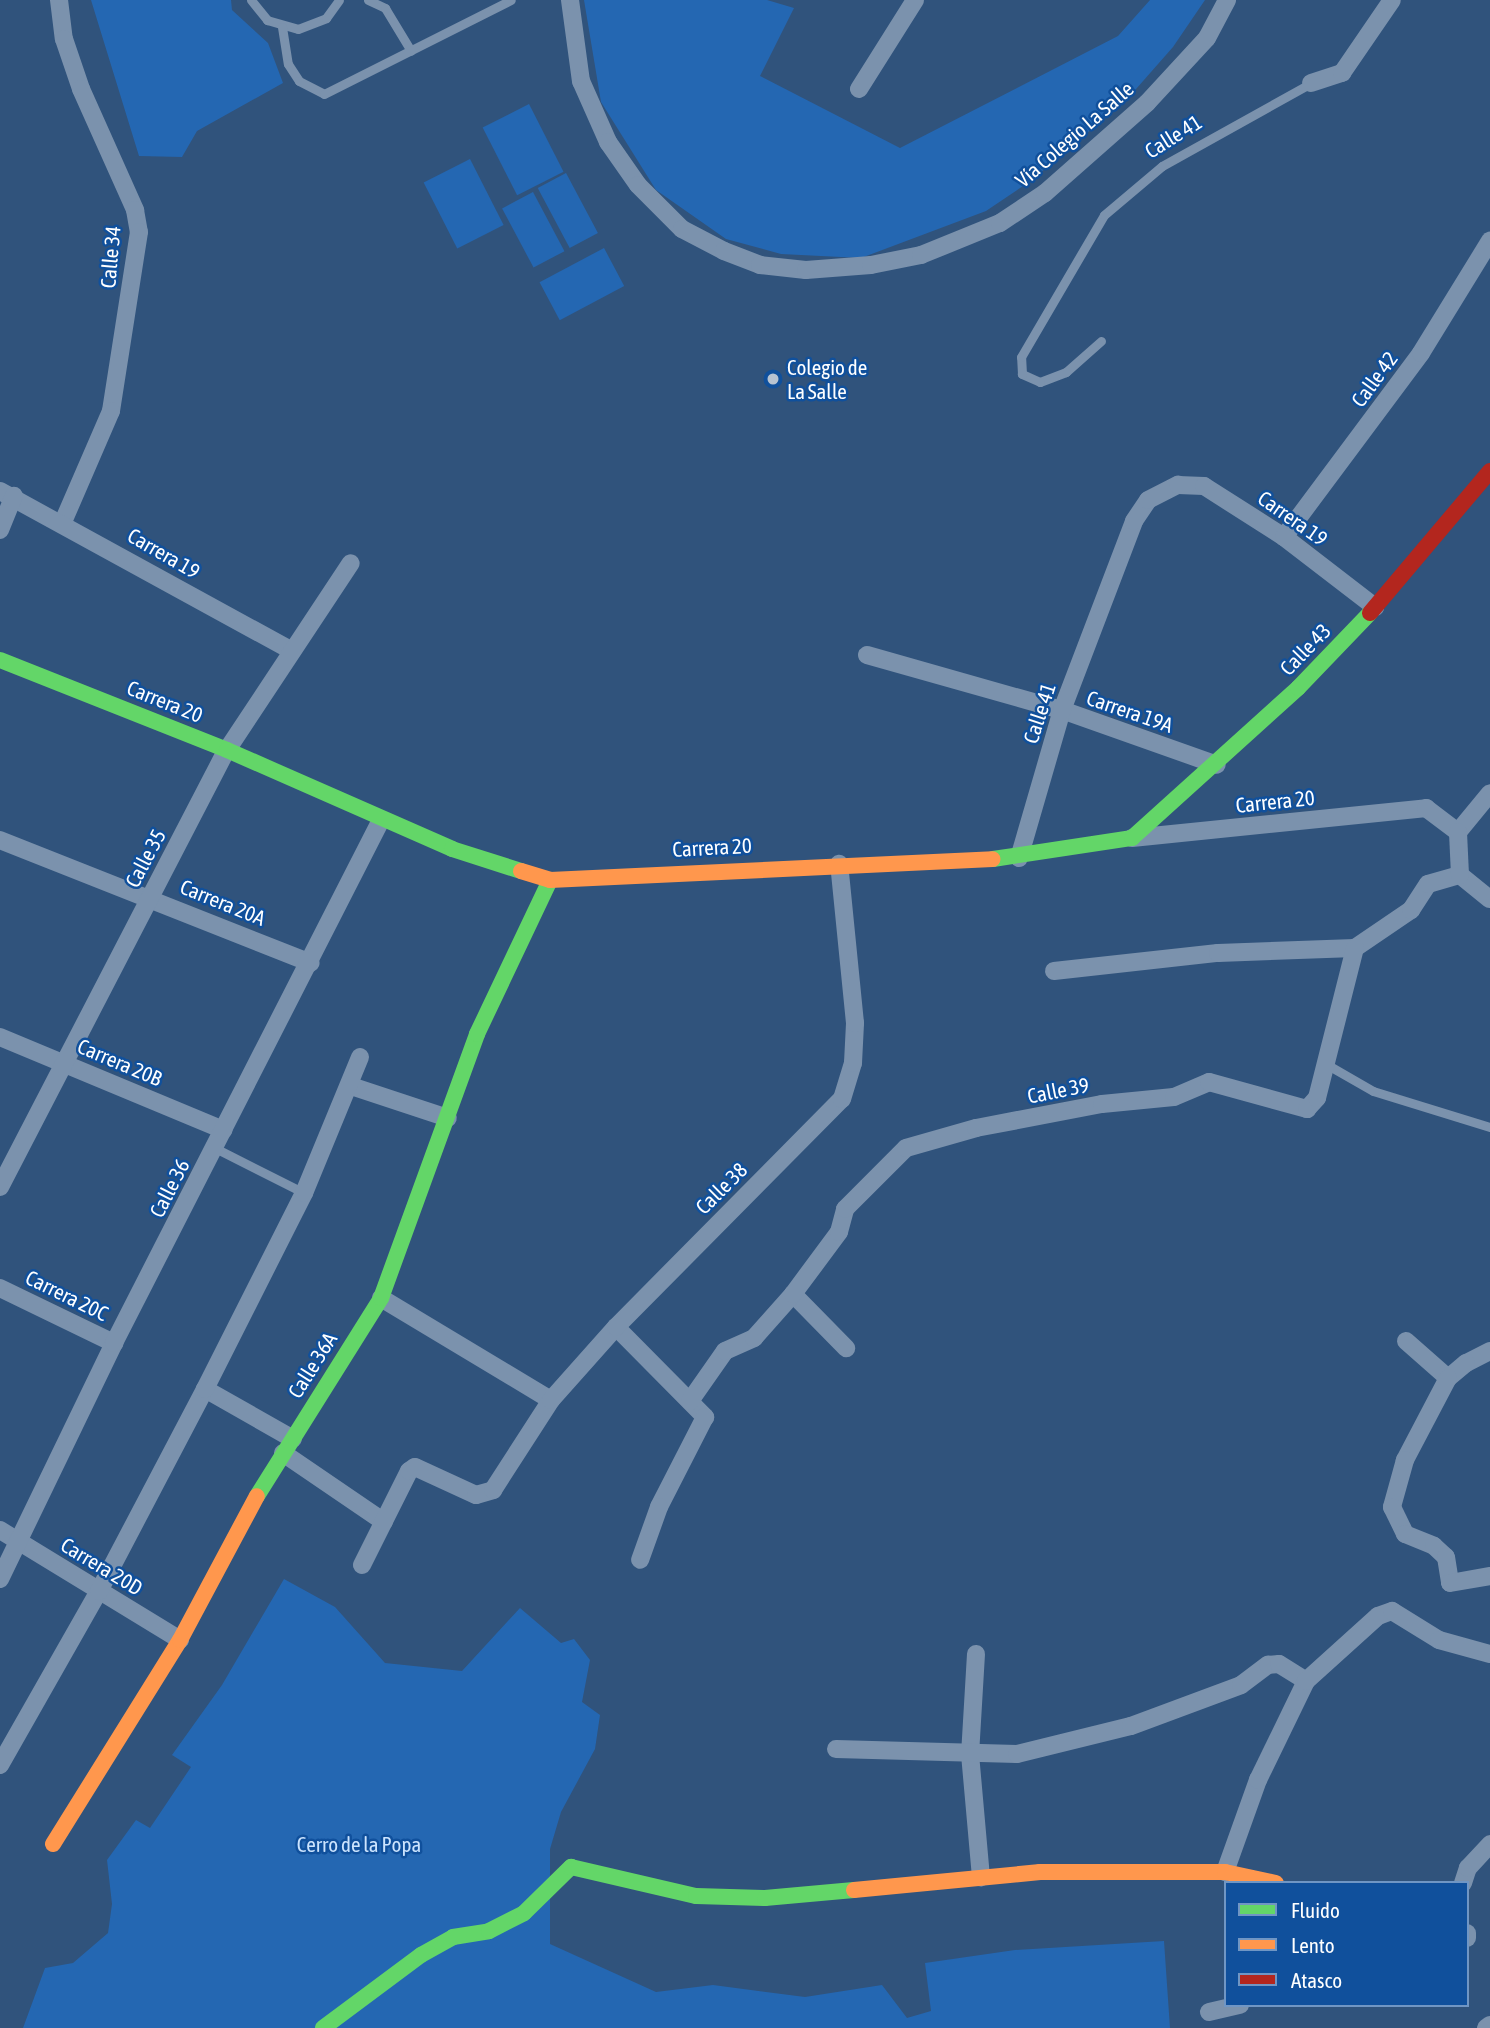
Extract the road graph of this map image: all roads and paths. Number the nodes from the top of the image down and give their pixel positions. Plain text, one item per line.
1 (59, 0) edge
2 (251, 0) edge
3 (339, 0) edge
4 (368, 0) edge
5 (512, 0) edge
6 (570, 0) edge
7 (915, 0) edge
8 (1227, 0) edge
9 (1392, 0) edge
10 (282, 27) junction
11 (411, 51) junction
12 (1311, 83) joint
13 (859, 89) dead end
14 (1490, 241) edge
15 (1101, 341) dead end
16 (1490, 471) edge
17 (1178, 485) joint
18 (5, 490) edge
19 (63, 522) junction
20 (0, 530) edge
21 (1284, 537) junction
22 (351, 563) dead end
23 (1375, 607) junction
24 (292, 651) junction
25 (867, 655) dead end
26 (0, 660) edge
27 (1062, 710) junction
28 (227, 750) junction
29 (1217, 765) junction
30 (1490, 793) edge
31 (381, 820) junction
32 (1458, 832) junction
33 (1132, 838) junction
34 (0, 840) edge
35 (1018, 858) junction
36 (839, 864) junction
37 (1460, 875) junction
38 (550, 880) junction
39 (150, 897) junction
40 (1490, 899) edge
41 (1355, 948) junction
42 (310, 963) junction
43 (1054, 971) dead end
44 (0, 1037) edge
45 (360, 1057) dead end
46 (1324, 1062) junction
47 (62, 1063) junction
48 (351, 1086) junction
49 (448, 1118) junction
50 (1490, 1126) edge
51 (223, 1130) junction
52 (215, 1148) junction
53 (0, 1187) edge
54 (304, 1193) junction
55 (0, 1288) edge
56 (793, 1294) junction
57 (381, 1298) junction
58 (616, 1327) junction
59 (1406, 1341) dead end
60 (114, 1343) junction
61 (846, 1348) dead end
62 (1490, 1351) edge
63 (1448, 1378) junction
64 (205, 1389) junction
65 (551, 1400) junction
66 (690, 1401) junction
67 (288, 1446) junction
68 (384, 1522) junction
69 (0, 1530) edge
70 (19, 1542) junction
71 (640, 1560) dead end
72 (362, 1565) dead end
73 (1490, 1576) edge
74 (0, 1579) edge
75 (99, 1591) junction
76 (180, 1640) junction
77 (976, 1654) dead end
78 (1490, 1654) edge
79 (1306, 1681) junction
80 (836, 1749) dead end
81 (970, 1754) junction
82 (0, 1765) edge
83 (53, 1844) dead end
84 (1490, 1844) edge
85 (1225, 1872) junction
86 (981, 1878) junction
87 (1267, 1881) edge
88 (1464, 1881) edge
89 (1231, 2007) edge
90 (1209, 2012) dead end
91 (323, 2028) edge

1 - 19 street, Calle 34
2 - 10 lane
3 - 10 lane
4 - 11 lane
5 - 11 lane
6 - 8 street, Vía Colegio La Salle
7 - 13 street
9 - 12 street, Calle 41
10 - 11 lane
12 - 15 lane, Calle 41
14 - 21 street, Calle 42
16 - 23 street, Calle 43
17 - 21 street, Carrera 19
17 - 27 street, Calle 41
18 - 19 street, Carrera 19
18 - 20 street
19 - 24 street, Carrera 19
21 - 23 street, Carrera 19
22 - 24 street, Calle 35
23 - 29 street, Calle 43
24 - 28 street, Calle 35
25 - 27 street, Carrera 19A
26 - 28 street, Carrera 20
27 - 29 street, Carrera 19A
27 - 35 street, Calle 41
28 - 31 street, Carrera 20
28 - 39 street, Calle 35
29 - 33 street, Calle 43
30 - 32 street
31 - 38 street, Carrera 20
31 - 42 street, Calle 36
32 - 33 street, Carrera 20
32 - 37 street
33 - 35 street, Carrera 20
34 - 39 street, Carrera 20A
35 - 36 street, Carrera 20
36 - 38 street, Carrera 20
36 - 58 street, Calle 38
37 - 40 street
37 - 41 street
38 - 49 street, Calle 36A
39 - 42 street, Carrera 20A
39 - 47 street, Calle 35
41 - 43 street
41 - 46 street, Calle 39
42 - 51 street, Calle 36
44 - 47 street, Carrera 20B
45 - 48 street
46 - 50 lane
46 - 56 street, Calle 39
47 - 51 street, Carrera 20B
47 - 53 street, Calle 35
48 - 49 street
48 - 54 street
49 - 57 street, Calle 36A
51 - 52 street, Calle 36
52 - 54 lane
52 - 60 street, Calle 36
54 - 64 street
55 - 60 street, Carrera 20C
56 - 61 street
56 - 66 street
57 - 65 street
57 - 67 street, Calle 36A
58 - 65 street, Calle 38
58 - 66 street
59 - 63 street
60 - 70 street, Calle 36
62 - 63 street
63 - 73 street
64 - 67 street
64 - 75 street
65 - 68 street, Calle 38
66 - 71 street
67 - 68 street
67 - 76 street, Calle 36A
68 - 72 street
69 - 70 street, Carrera 20D
70 - 74 street, Calle 36
70 - 75 street, Carrera 20D
75 - 76 street, Carrera 20D
75 - 82 street
76 - 83 street, Calle 36A
77 - 81 street
78 - 79 street
79 - 81 street
79 - 85 street
80 - 81 street
81 - 86 street
84 - 88 street
85 - 86 street
85 - 87 street
86 - 91 street
89 - 90 street

